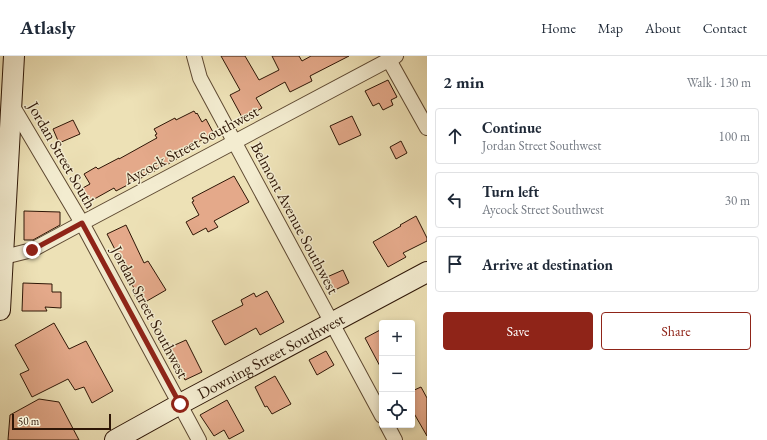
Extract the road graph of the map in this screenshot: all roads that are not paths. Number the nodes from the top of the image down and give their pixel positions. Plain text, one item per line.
1 (194, 56) edge
2 (393, 58) edge
3 (9, 66) edge
4 (12, 105) junction
5 (427, 128) edge
6 (235, 142) junction
7 (82, 223) junction
8 (1, 258) edge
9 (427, 272) edge
10 (0, 310) edge
11 (333, 323) junction
12 (180, 404) junction
13 (379, 410) edge
14 (388, 428) edge
15 (115, 440) edge
16 (199, 440) edge
17 (394, 440) edge

1 - 6 street, Belmont Avenue Southwest
2 - 5 street
2 - 6 street, Aycock Street Southwest
3 - 4 street
4 - 7 street, Jordan Street South
4 - 8 street
6 - 7 street, Aycock Street Southwest
6 - 11 street, Belmont Avenue Southwest
7 - 8 street, Aycock Street Southwest
7 - 12 street, Jordan Street Southwest
8 - 10 street
9 - 11 street, Downing Street Southwest
11 - 12 street, Downing Street Southwest
11 - 13 street, Belmont Avenue Southwest
12 - 15 street, Downing Street Southwest
12 - 16 street, Jordan Street Southwest
14 - 17 street

